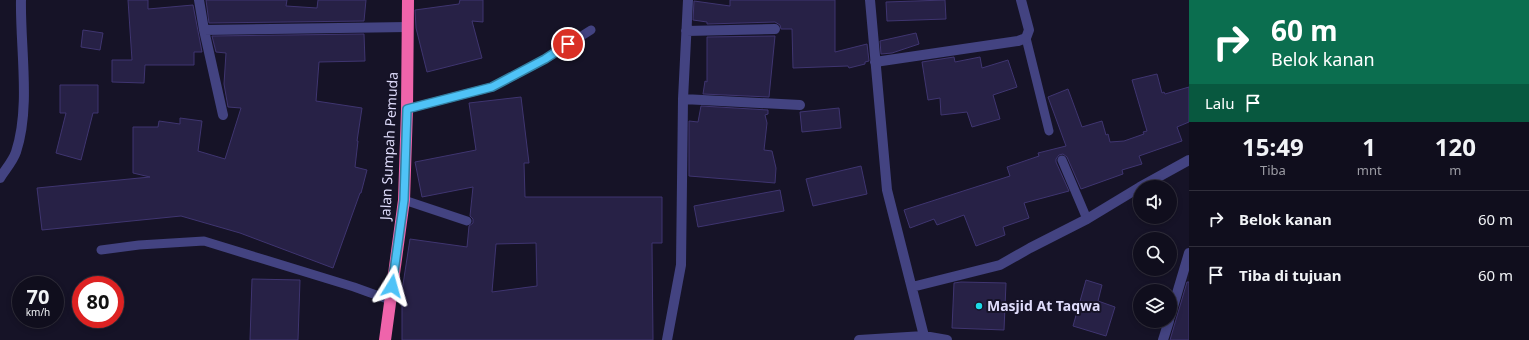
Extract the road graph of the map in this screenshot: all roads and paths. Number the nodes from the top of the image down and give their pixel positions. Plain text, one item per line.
1 (21, 0) edge
2 (199, 0) edge
3 (408, 0) edge
4 (688, 0) edge
5 (870, 0) edge
6 (1021, 0) edge
7 (408, 27) junction
8 (775, 29) dead end
9 (204, 30) junction
10 (591, 30) dead end
11 (686, 31) junction
12 (1026, 38) junction
13 (875, 62) junction
14 (683, 99) junction
15 (800, 105) dead end
16 (407, 109) junction
17 (223, 115) dead end
18 (1049, 132) dead end
19 (1062, 160) dead end
20 (1189, 160) edge
21 (0, 178) edge
22 (1153, 180) edge
23 (1133, 191) edge
24 (404, 200) junction
25 (1086, 219) junction
26 (468, 221) dead end
27 (101, 250) dead end
28 (1189, 254) edge
29 (912, 287) junction
30 (1177, 294) edge
31 (390, 300) junction
32 (1167, 328) edge
33 (925, 338) edge
34 (385, 340) edge
35 (667, 340) edge
36 (859, 340) edge
37 (948, 340) edge
38 (1163, 340) edge

1 - 21 street
2 - 9 street
3 - 7 highway, Jalan Sumpah Pemuda
4 - 11 street
5 - 13 street
6 - 12 street
7 - 9 street
7 - 16 highway, Jalan Sumpah Pemuda
8 - 11 street
9 - 17 street
10 - 16 lane
11 - 14 street
12 - 13 street
12 - 18 lane
13 - 29 street
14 - 15 street
14 - 35 street
16 - 24 highway, Jalan Sumpah Pemuda
19 - 25 lane
20 - 22 street
23 - 25 street
24 - 26 lane
24 - 31 highway, Jalan Sumpah Pemuda
25 - 29 street
27 - 31 lane
28 - 30 street
29 - 33 street
31 - 34 highway, Jalan Sumpah Pemuda
32 - 38 street
33 - 36 street
33 - 37 street

